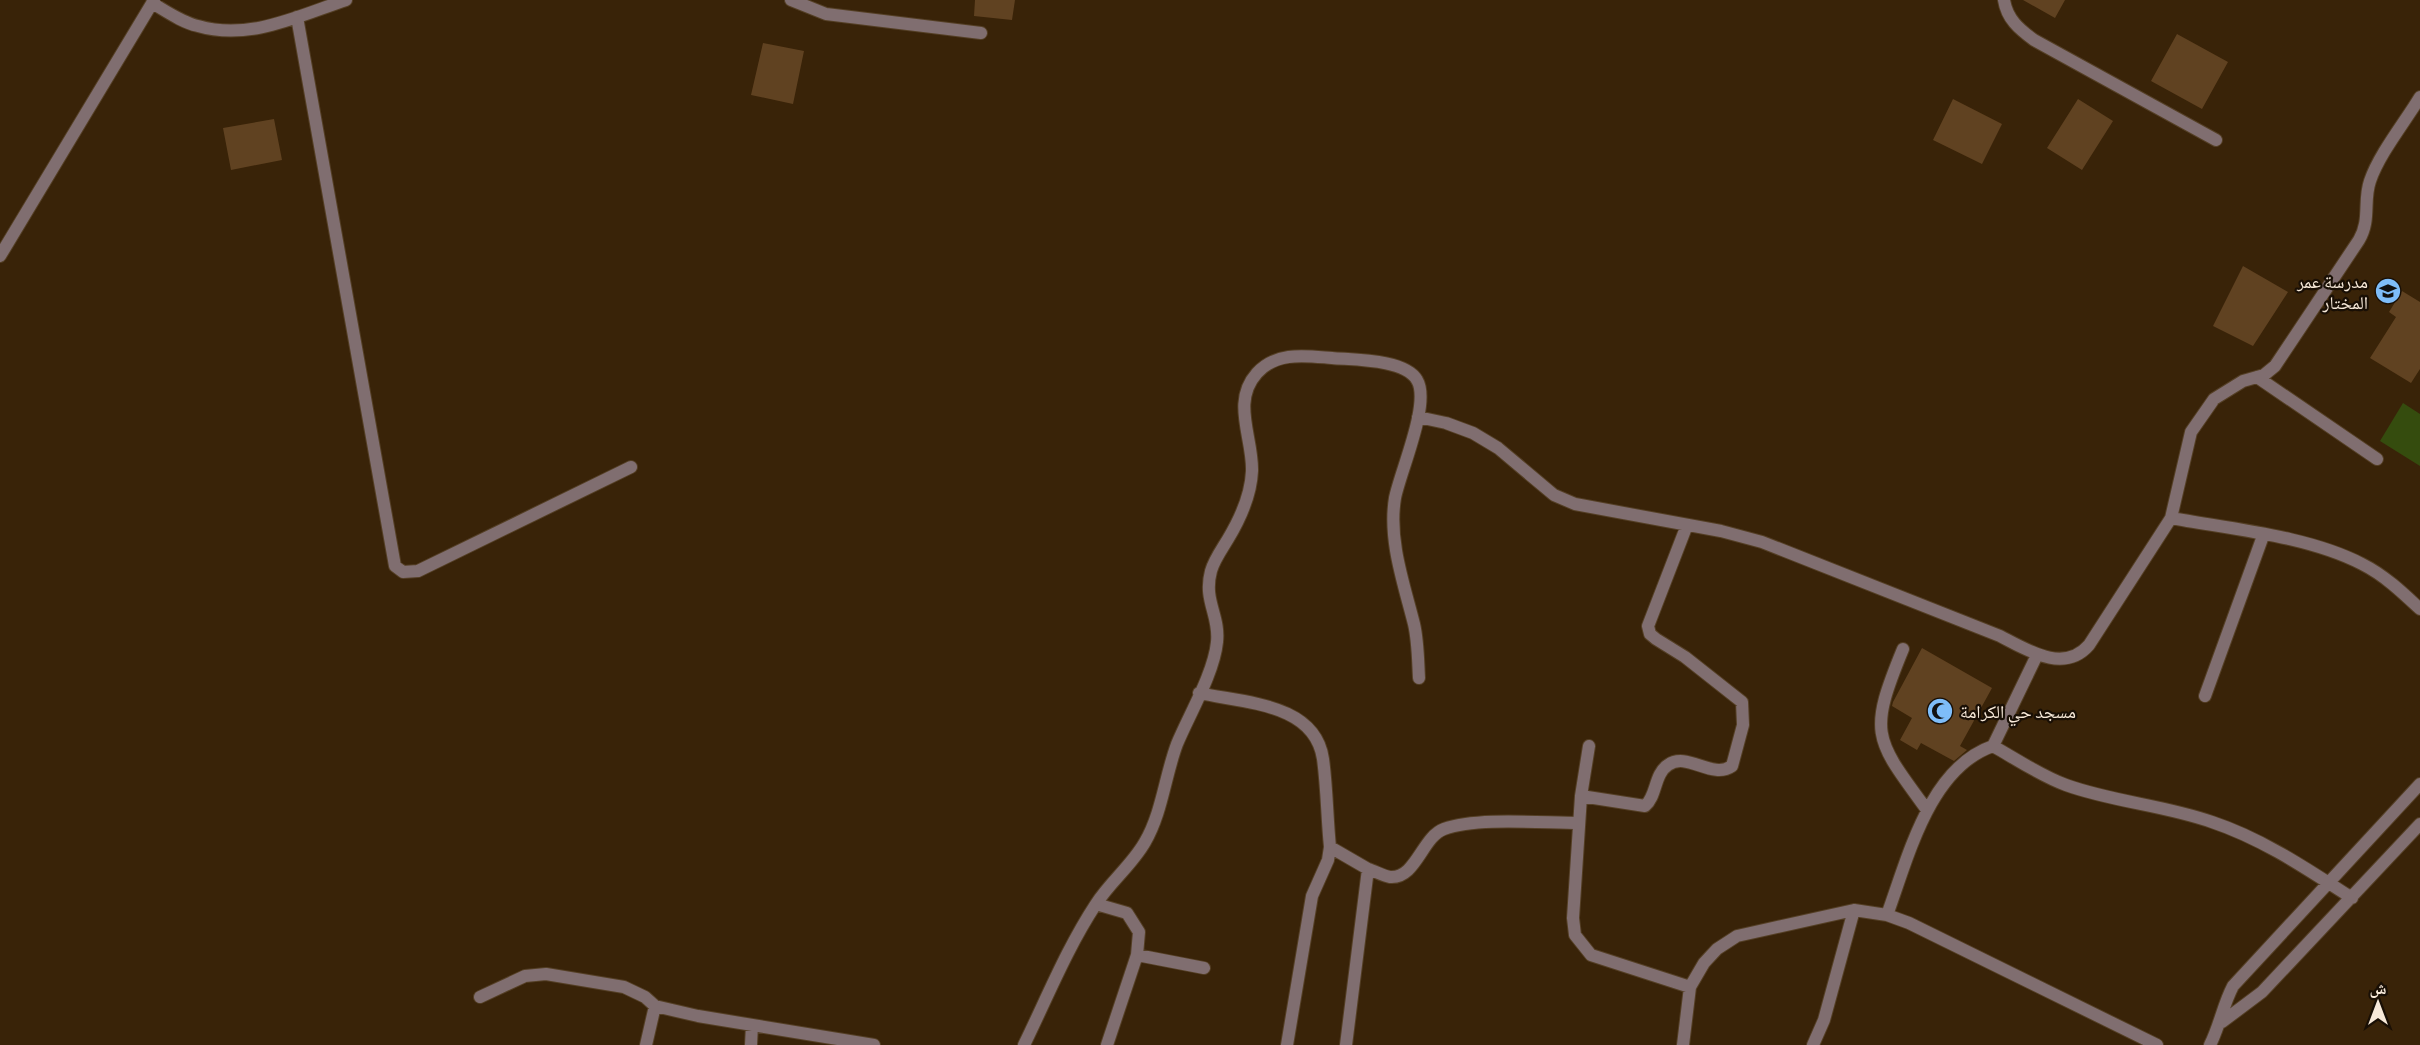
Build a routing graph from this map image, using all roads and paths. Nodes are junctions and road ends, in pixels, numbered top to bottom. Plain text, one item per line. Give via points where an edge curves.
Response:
1 (346, 0) edge
2 (791, 0) edge
3 (2004, 0) edge
4 (153, 2) edge
5 (297, 17) junction
6 (981, 33) dead end
7 (2420, 97) edge
8 (2216, 140) dead end
9 (0, 256) edge
10 (2257, 377) junction
11 (1418, 417) junction
12 (2377, 459) dead end
13 (631, 467) dead end
14 (2171, 518) junction
15 (1687, 525) junction
16 (2263, 536) junction
17 (2420, 609) edge
18 (1903, 649) dead end
19 (2037, 655) junction
20 (1419, 678) dead end
21 (1199, 693) junction
22 (2205, 696) dead end
23 (1589, 746) dead end
24 (1993, 746) junction
25 (2420, 784) edge
26 (1581, 796) junction
27 (1927, 810) junction
28 (1579, 823) junction
29 (2420, 824) edge
30 (1330, 847) junction
31 (1368, 869) junction
32 (2328, 883) junction
33 (2352, 898) junction
34 (1096, 904) junction
35 (1854, 910) junction
36 (1887, 915) junction
37 (1137, 956) junction
38 (1204, 968) dead end
39 (1690, 987) junction
40 (480, 997) dead end
41 (655, 1006) junction
42 (2222, 1022) junction
43 (752, 1025) junction
44 (646, 1045) edge
45 (751, 1045) edge
46 (874, 1045) edge
47 (1024, 1045) edge
48 (1107, 1045) edge
49 (1287, 1045) edge
50 (1346, 1045) edge
51 (1683, 1045) edge
52 (1813, 1045) edge
53 (2157, 1045) edge
54 (2210, 1045) edge

1 - 5 street
2 - 6 street via 826,14
3 - 8 street via 2015,25 2034,40
4 - 5 street via 196,26 236,32
4 - 9 street
5 - 13 street via 395,566 409,572 427,567
7 - 10 street via 2372,176 2364,232 2275,366
10 - 12 street
10 - 14 street via 2214,399 2191,432
11 - 15 street via 1473,433 1498,448 1554,495 1575,504
11 - 20 street via 1395,500 1395,526 1400,570 1414,627
11 - 21 street via 1417,378 1386,363 1298,355 1272,361 1257,373 1245,393 1244,406 1252,457 1250,491 1212,566 1208,601 1217,626 1217,645
14 - 16 street
14 - 19 street via 2084,651 2078,656 2058,659
15 - 19 street via 1762,542 2000,636
15 - 26 street via 1648,626 1656,639 1742,702 1743,725 1732,766 1720,772 1678,760 1661,775 1645,806
16 - 17 street via 2329,550 2363,564
16 - 22 street
18 - 27 street via 1887,688 1880,728 1891,762
19 - 24 street
21 - 30 street via 1285,712 1302,720 1314,732 1323,759
21 - 34 street via 1177,744 1145,843
23 - 26 street
24 - 27 street via 1958,770
24 - 32 street via 2063,784 2184,813 2241,833 2268,845
25 - 32 street
26 - 28 street
27 - 36 street
28 - 31 street via 1488,824 1444,829 1435,834 1404,873 1389,877
28 - 39 street via 1573,918 1575,935 1582,946 1591,956
29 - 33 street
30 - 31 street
30 - 49 street via 1312,896
31 - 50 street
32 - 33 street
32 - 42 street via 2233,986
33 - 42 street via 2262,992
34 - 37 street via 1127,913 1134,921 1139,932
34 - 47 street
35 - 36 street
35 - 39 street via 1737,936 1704,963
35 - 52 street via 1824,1020
36 - 53 street via 1934,934
37 - 38 street
37 - 48 street
39 - 51 street
40 - 41 street via 525,976 546,974 624,987
41 - 43 street
41 - 44 street
42 - 54 street
43 - 45 street
43 - 46 street

